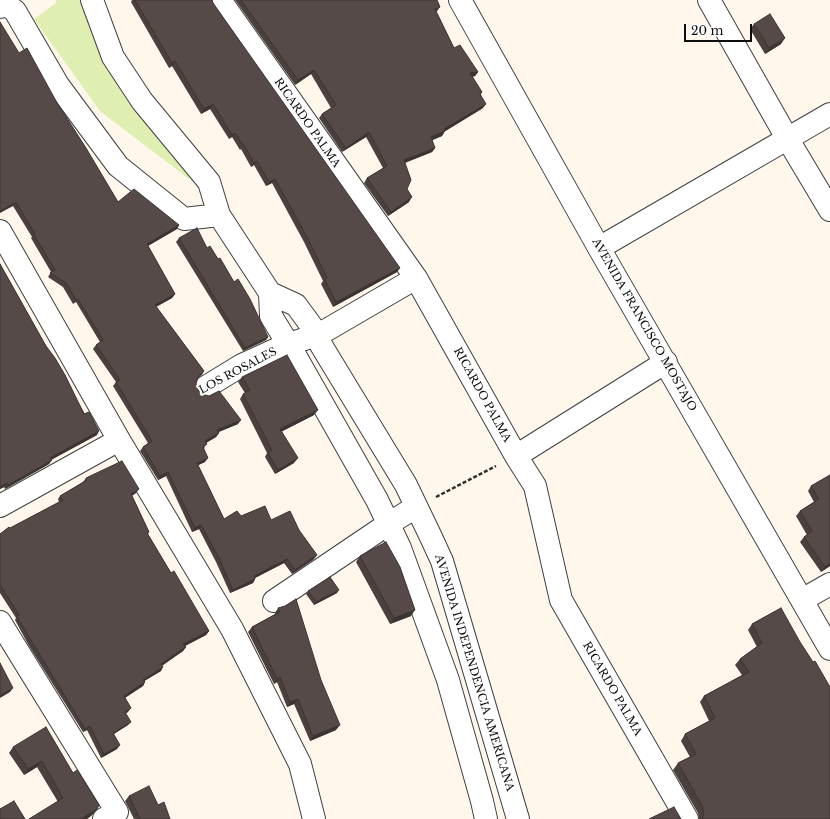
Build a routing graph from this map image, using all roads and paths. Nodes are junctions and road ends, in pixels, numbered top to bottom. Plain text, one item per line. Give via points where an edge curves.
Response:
1 (92, 0) edge
2 (220, 0) edge
3 (460, 0) edge
4 (709, 0) edge
5 (0, 7) edge
6 (830, 114) edge
7 (787, 138) junction
8 (830, 210) edge
9 (219, 214) junction
10 (0, 231) edge
11 (599, 248) junction
12 (416, 278) junction
13 (270, 293) junction
14 (318, 335) junction
15 (288, 344) junction
16 (666, 362) junction
17 (206, 387) dead end
18 (118, 440) junction
19 (516, 456) junction
20 (0, 506) edge
21 (416, 507) junction
22 (388, 524) junction
23 (830, 584) edge
24 (802, 600) junction
25 (274, 601) dead end
26 (0, 622) edge
27 (830, 649) edge
28 (104, 819) edge
29 (314, 819) edge
30 (486, 819) edge
31 (518, 819) edge
32 (687, 819) edge

1 - 9 street via 113,57 142,101 209,182
2 - 12 street, RICARDO PALMA
3 - 11 street, AVENIDA FRANCISCO MOSTAJO
4 - 7 street
5 - 9 street via 7,5 15,11 58,85 118,166 184,219
6 - 7 street
7 - 8 street
7 - 11 street
9 - 13 street
10 - 18 street
11 - 16 street, AVENIDA FRANCISCO MOSTAJO
12 - 14 street, LOS ROSALES
12 - 19 street, RICARDO PALMA
13 - 14 street, AVENIDA INDEPENDENCIA AMERICANA via 296,305
13 - 15 street via 271,316
14 - 15 street, LOS ROSALES
14 - 21 street, AVENIDA INDEPENDENCIA AMERICANA via 321,345
15 - 17 street, LOS ROSALES via 242,365
15 - 22 street via 377,500
16 - 19 street
16 - 24 street, AVENIDA FRANCISCO MOSTAJO
18 - 20 street
18 - 29 street via 232,629 300,764
19 - 21 path
19 - 32 street, RICARDO PALMA via 534,486 561,600
21 - 22 street
21 - 31 street, AVENIDA INDEPENDENCIA AMERICANA via 442,561
22 - 25 street
22 - 30 street via 400,548 448,680
23 - 24 street
24 - 27 street, AVENIDA FRANCISCO MOSTAJO
26 - 28 street via 117,812

